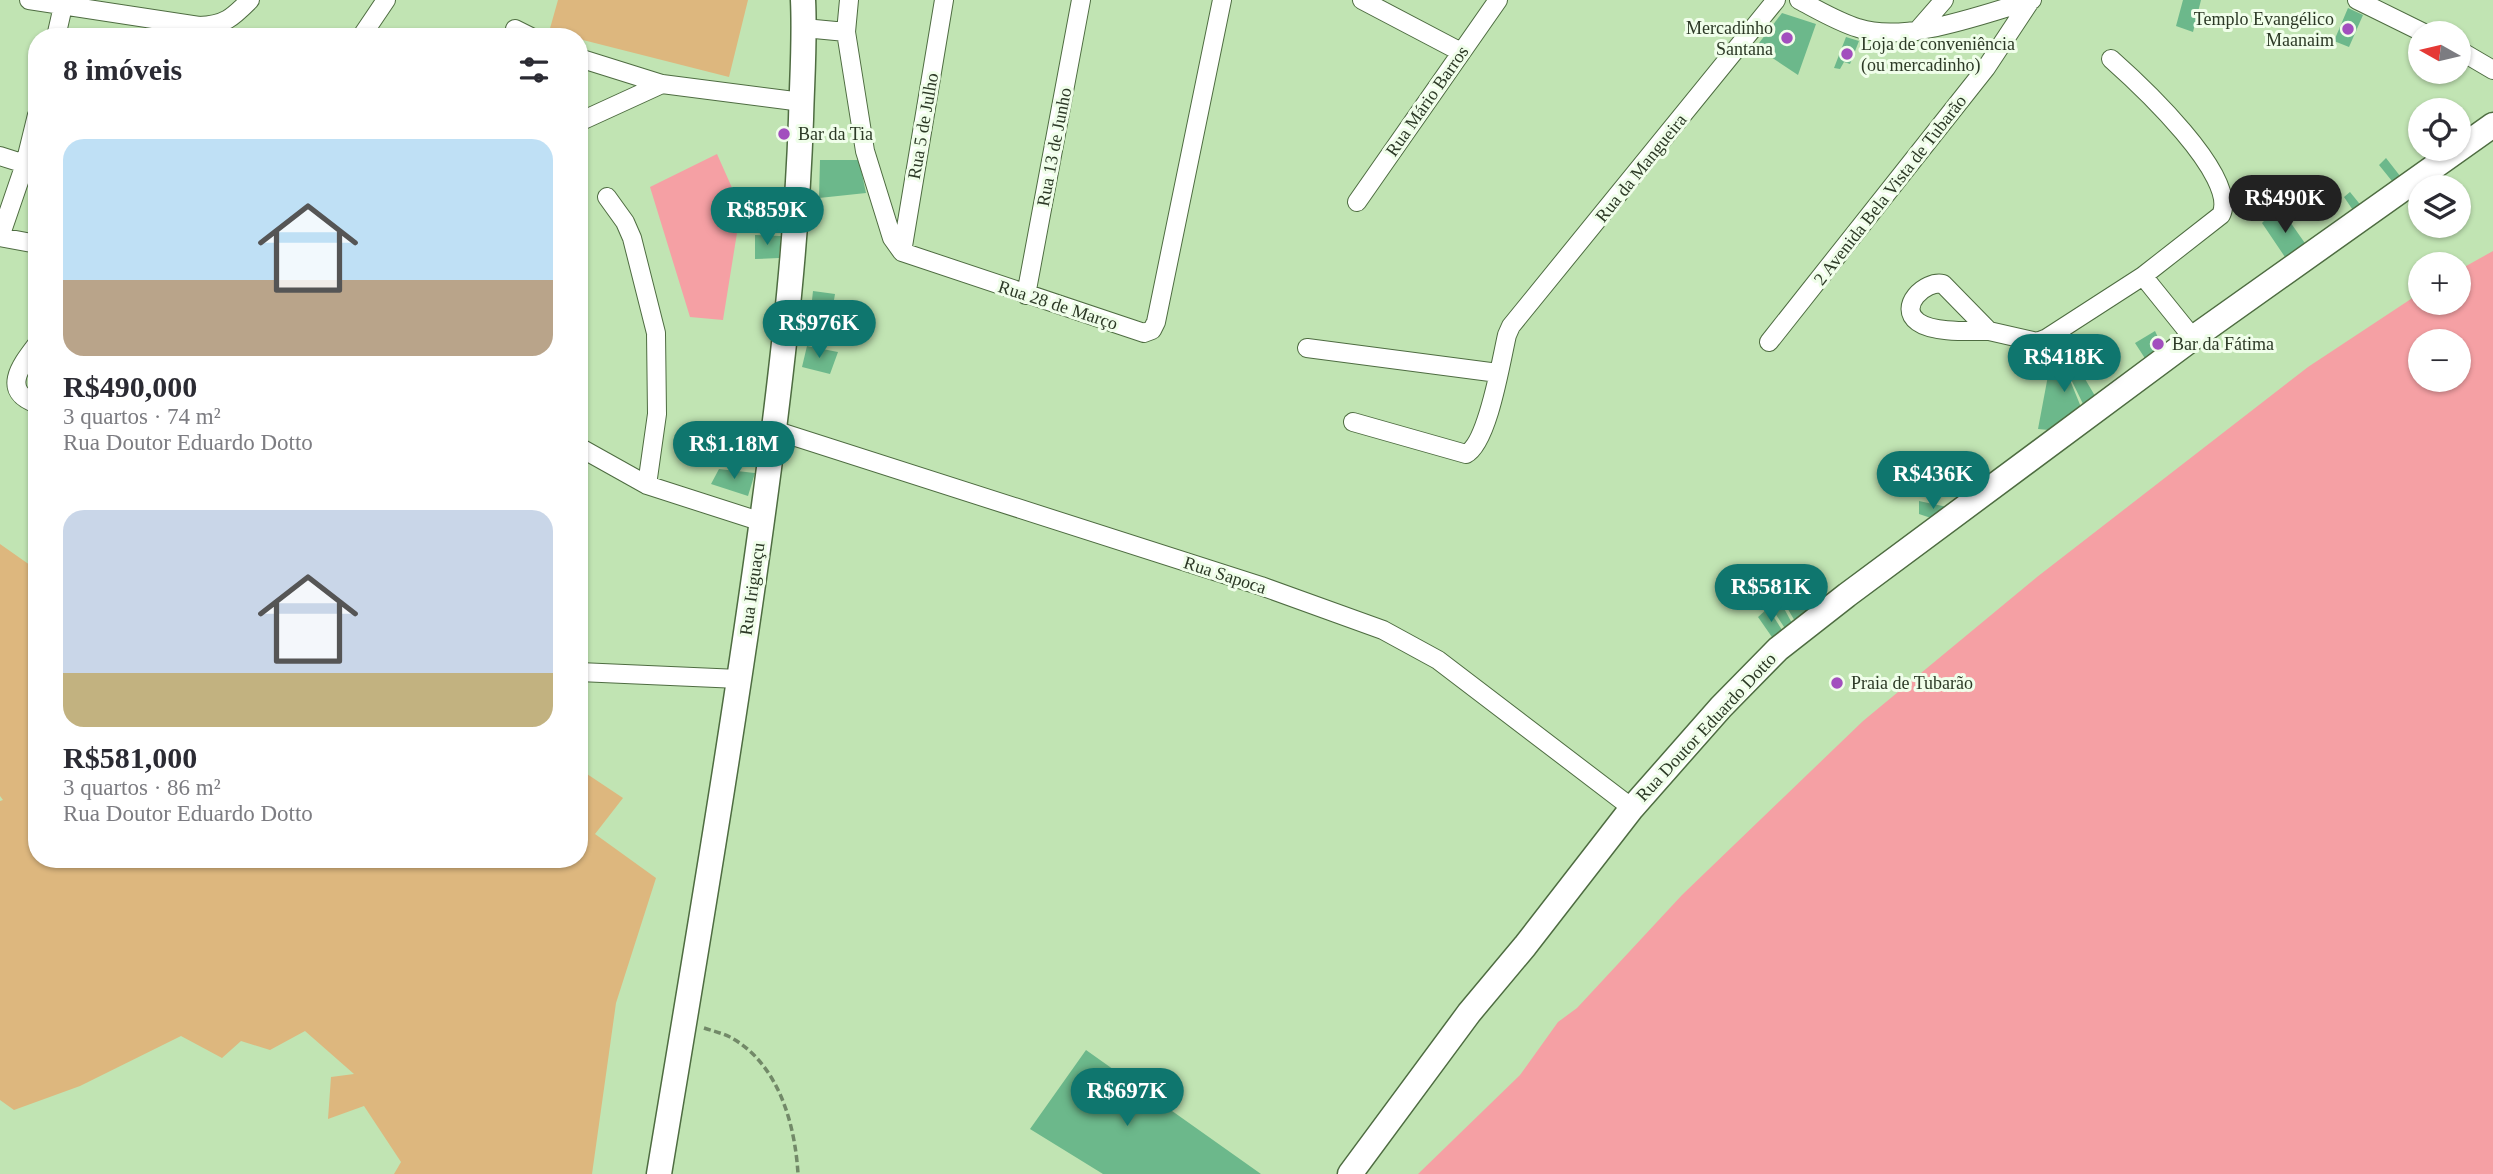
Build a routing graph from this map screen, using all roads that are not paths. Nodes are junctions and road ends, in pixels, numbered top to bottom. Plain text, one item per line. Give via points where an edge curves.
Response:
1 (29, 0) edge
2 (250, 0) edge
3 (386, 0) edge
4 (803, 0) edge
5 (849, 0) edge
6 (944, 0) edge
7 (1081, 0) edge
8 (1222, 0) edge
9 (1362, 0) edge
10 (1498, 0) edge
11 (1776, 0) edge
12 (1800, 0) edge
13 (1944, 0) edge
14 (2031, 0) edge
15 (2357, 0) edge
16 (63, 6) junction
17 (2408, 25) edge
18 (57, 28) edge
19 (367, 28) edge
20 (804, 28) junction
21 (1917, 31) junction
22 (846, 32) junction
23 (1461, 52) junction
24 (2471, 57) edge
25 (2110, 59) dead end
26 (588, 61) edge
27 (2493, 70) edge
28 (662, 84) junction
29 (802, 102) junction
30 (588, 118) edge
31 (2493, 125) edge
32 (28, 152) edge
33 (0, 156) edge
34 (25, 164) junction
35 (607, 197) dead end
36 (1357, 202) dead end
37 (0, 237) edge
38 (28, 242) edge
39 (902, 252) junction
40 (2143, 276) junction
41 (1026, 295) junction
42 (1989, 331) dead end
43 (2193, 338) junction
44 (1769, 342) dead end
45 (1307, 348) dead end
46 (28, 356) edge
47 (1498, 373) junction
48 (28, 400) edge
49 (1353, 422) dead end
50 (774, 430) junction
51 (588, 452) edge
52 (647, 485) junction
53 (762, 522) junction
54 (588, 671) edge
55 (739, 679) junction
56 (1632, 808) junction
57 (659, 1174) edge
58 (1350, 1174) edge

1 - 16 street
2 - 16 street via 220,25 199,26
3 - 19 street
4 - 20 main road, Rua Iriguaçu
5 - 22 street
6 - 39 street, Rua 5 de Julho
7 - 41 street, Rua 13 de Junho
8 - 41 street, Rua 28 de Março via 1152,330 1144,333
9 - 23 street
10 - 23 street, Rua Mário Barros
11 - 47 street, Rua da Mangueira via 1511,326
12 - 21 street via 1858,28 1887,33
13 - 21 street
14 - 21 street
14 - 44 street, 2 Avenida Bela Vista de Tubarão via 1986,68
15 - 17 street
16 - 18 street
20 - 22 street
20 - 29 main road, Rua Iriguaçu
22 - 39 street via 866,151 892,238
23 - 36 street, Rua Mário Barros
24 - 27 street
25 - 40 street via 2155,99 2200,152 2224,200 2221,215
26 - 28 street
28 - 29 street
28 - 30 street
29 - 50 main road, Rua Iriguaçu via 792,281
31 - 43 main road, Rua Doutor Eduardo Dotto
32 - 34 street
33 - 34 street
34 - 37 street
35 - 52 street via 632,238 656,333 657,414
37 - 38 street
39 - 41 street, Rua 28 de Março
40 - 42 street via 2036,342
40 - 43 street
43 - 56 main road, Rua Doutor Eduardo Dotto via 1778,649
45 - 47 street
46 - 48 street via 15,379 16,388
47 - 49 street via 1482,435 1466,454
50 - 53 main road, Rua Iriguaçu
50 - 56 street, Rua Sapoca via 1383,630 1437,660
51 - 52 street
52 - 53 street
53 - 55 main road, Rua Iriguaçu
54 - 55 street
55 - 57 main road, Rua Iriguaçu
56 - 58 main road, Rua Doutor Eduardo Dotto via 1469,1013

